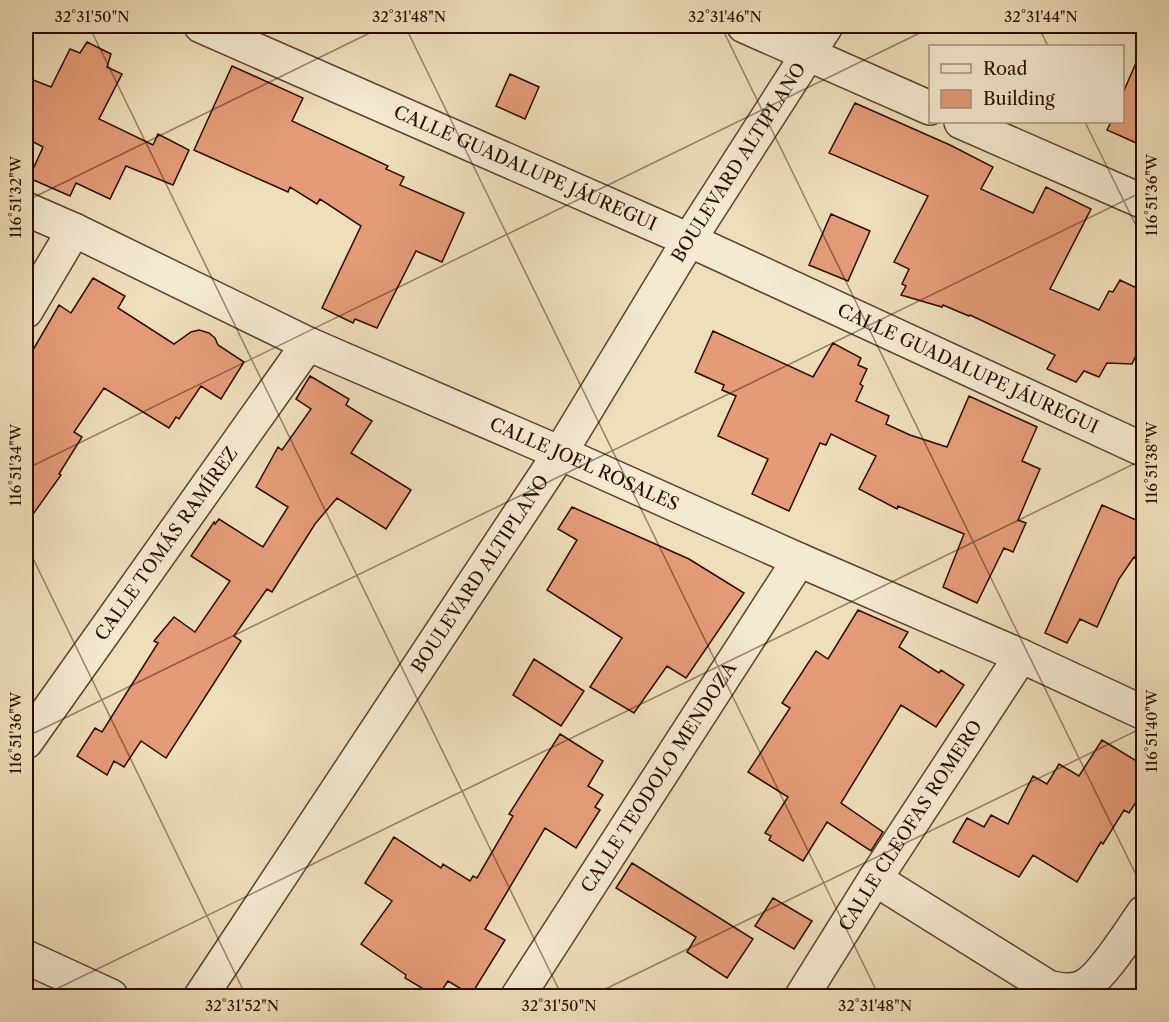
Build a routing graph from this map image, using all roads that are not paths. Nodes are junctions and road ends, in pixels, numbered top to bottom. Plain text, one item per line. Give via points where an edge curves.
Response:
1 (201, 26) edge
2 (744, 26) edge
3 (826, 26) edge
4 (807, 54) junction
5 (929, 108) edge
6 (963, 123) edge
7 (1143, 202) edge
8 (26, 209) edge
9 (74, 230) junction
10 (689, 240) junction
11 (26, 311) edge
12 (308, 344) junction
13 (1143, 450) edge
14 (560, 453) junction
15 (799, 560) junction
16 (1021, 656) junction
17 (1143, 713) edge
18 (26, 742) edge
19 (875, 879) junction
20 (1143, 912) edge
21 (26, 957) edge
22 (111, 996) edge
23 (201, 996) edge
24 (518, 996) edge
25 (802, 996) edge

1 - 10 street, CALLE GUADALUPE JÁUREGUI
2 - 4 street
3 - 4 street, BOULEVARD ALTIPLANO
4 - 5 street
4 - 10 street, BOULEVARD ALTIPLANO
6 - 7 street
8 - 9 street, CALLE JOEL ROSALES
9 - 11 street
9 - 12 street, CALLE JOEL ROSALES
10 - 13 street, CALLE GUADALUPE JÁUREGUI
10 - 14 street, BOULEVARD ALTIPLANO
12 - 14 street, CALLE JOEL ROSALES
12 - 18 street, CALLE TOMÁS RAMÍREZ
14 - 15 street, CALLE JOEL ROSALES
14 - 23 street, BOULEVARD ALTIPLANO
15 - 16 street, CALLE JOEL ROSALES
15 - 24 street, CALLE TEODOLO MENDOZA
16 - 17 street, CALLE JOEL ROSALES
16 - 19 street, CALLE CLEOFAS ROMERO
19 - 20 street via 1048,987 1065,991 1082,988 1098,976
19 - 25 street, CALLE CLEOFAS ROMERO
21 - 22 street

